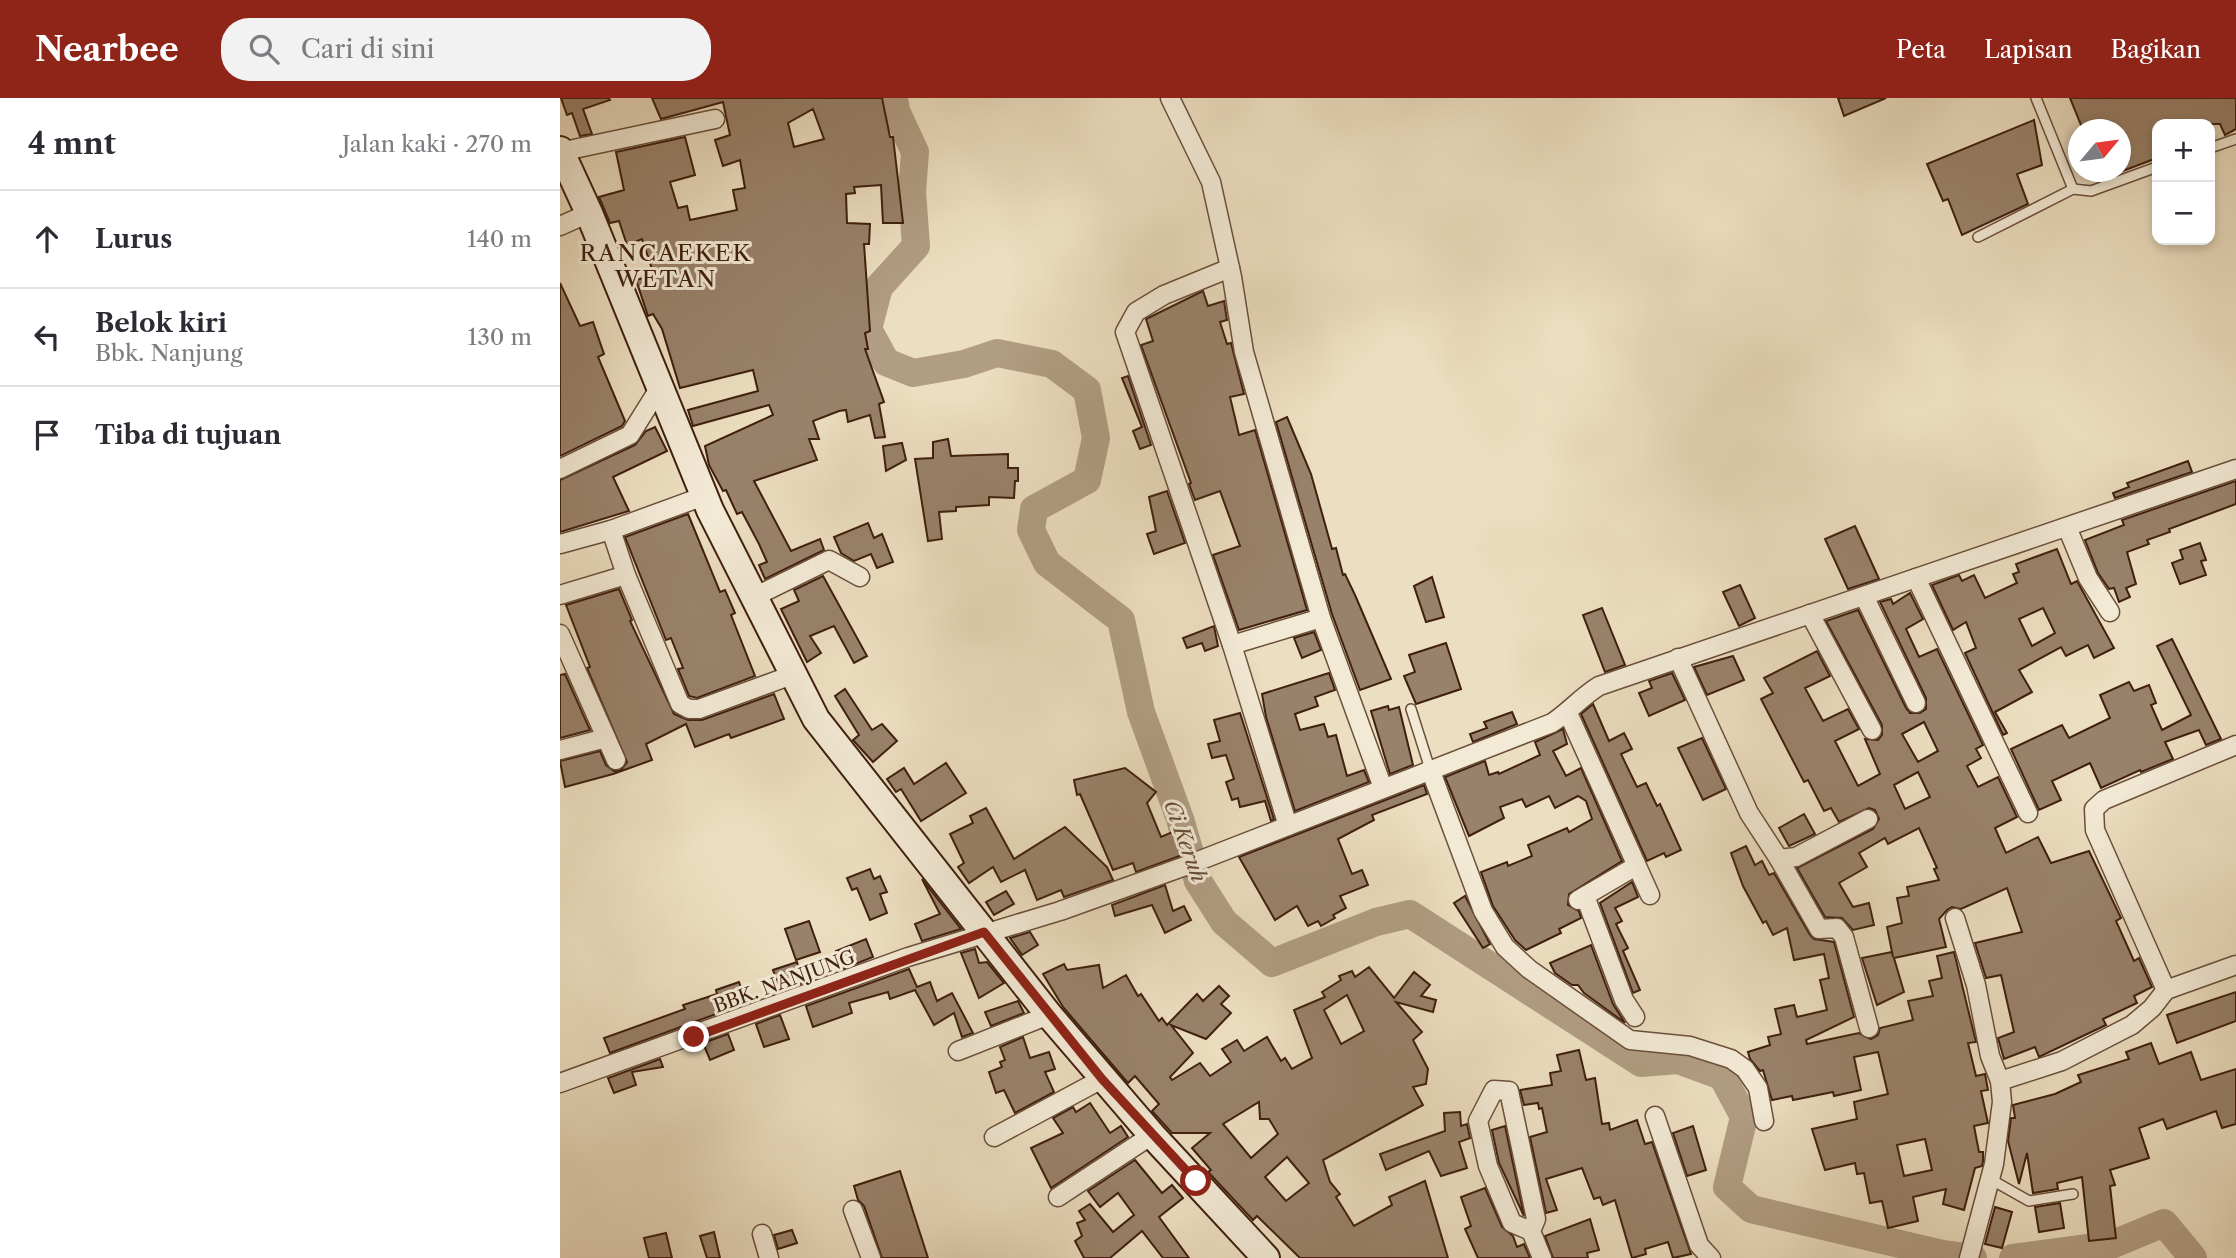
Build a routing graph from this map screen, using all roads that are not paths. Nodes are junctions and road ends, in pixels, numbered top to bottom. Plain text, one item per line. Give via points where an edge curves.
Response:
1 (1170, 98) edge
2 (2036, 98) edge
3 (715, 119) dead end
4 (2236, 139) edge
5 (2215, 146) edge
6 (560, 151) edge
7 (2152, 169) edge
8 (2073, 189) junction
9 (589, 213) junction
10 (560, 226) edge
11 (1978, 237) dead end
12 (1230, 268) junction
13 (660, 387) junction
14 (560, 469) edge
15 (2236, 469) edge
16 (704, 496) junction
17 (2067, 527) junction
18 (611, 530) junction
19 (560, 544) edge
20 (626, 575) junction
21 (860, 577) dead end
22 (1916, 578) junction
23 (560, 595) edge
24 (752, 598) junction
25 (1865, 598) junction
26 (2110, 612) dead end
27 (1810, 614) junction
28 (1321, 618) junction
29 (560, 634) edge
30 (1232, 645) junction
31 (1678, 658) junction
32 (568, 669) edge
33 (792, 675) junction
34 (1916, 703) dead end
35 (1411, 709) dead end
36 (1568, 713) junction
37 (1872, 730) dead end
38 (606, 738) junction
39 (2236, 745) edge
40 (560, 750) edge
41 (616, 760) dead end
42 (1430, 769) junction
43 (1383, 788) junction
44 (2028, 813) dead end
45 (1868, 819) dead end
46 (1288, 826) junction
47 (1779, 859) junction
48 (1636, 866) junction
49 (1650, 895) dead end
50 (1955, 918) dead end
51 (984, 932) junction
52 (2236, 965) edge
53 (2166, 990) junction
54 (1624, 1000) junction
55 (1049, 1015) junction
56 (1599, 1016) junction
57 (1634, 1017) dead end
58 (1869, 1028) dead end
59 (958, 1051) dead end
60 (1102, 1079) junction
61 (2000, 1081) junction
62 (560, 1083) edge
63 (1655, 1116) dead end
64 (1764, 1121) dead end
65 (1152, 1135) junction
66 (994, 1137) dead end
67 (1990, 1179) junction
68 (2073, 1194) dead end
69 (1058, 1196) dead end
70 (853, 1210) dead end
71 (1531, 1231) junction
72 (762, 1234) dead end
73 (1973, 1250) edge
74 (1702, 1256) edge
75 (769, 1258) edge
76 (871, 1258) edge
77 (1266, 1258) edge
78 (1542, 1258) edge

1 - 12 street via 1211,182
2 - 8 lane
3 - 6 street
4 - 5 lane
6 - 9 main road
7 - 8 lane via 2091,191
8 - 11 lane
9 - 10 street
9 - 13 main road
12 - 28 street via 1244,352
12 - 30 street via 1136,312 1125,332
13 - 14 street via 634,432
13 - 16 main road
15 - 17 street, BBK. NANJUNG
16 - 18 street
16 - 24 main road
17 - 22 street, BBK. NANJUNG
17 - 26 street via 2088,578
18 - 19 street
18 - 20 street
20 - 23 street
20 - 33 street via 680,704 699,709
21 - 24 street via 829,560
22 - 25 street, BBK. NANJUNG
22 - 44 street
24 - 33 main road
25 - 27 street, BBK. NANJUNG
25 - 34 street
27 - 31 street, BBK. NANJUNG
27 - 37 street
28 - 30 street
28 - 43 street
29 - 32 street
30 - 46 street
31 - 36 street, BBK. NANJUNG via 1599,686 1576,701
31 - 47 street via 1749,813
32 - 38 street
33 - 51 main road via 816,719
35 - 42 lane
36 - 42 street, BBK. NANJUNG
36 - 48 street
38 - 40 street
38 - 41 street
39 - 53 street via 2104,800 2094,809 2095,830
42 - 43 street, BBK. NANJUNG
42 - 56 street via 1478,900 1505,947 1529,969
43 - 46 street, BBK. NANJUNG
45 - 47 street via 1796,857
46 - 51 street, BBK. NANJUNG via 1060,912
47 - 58 street via 1819,929 1837,928 1843,937
48 - 49 street
48 - 54 street via 1582,898
50 - 61 street
51 - 55 main road
51 - 62 street, BBK. NANJUNG
52 - 53 street
53 - 61 street via 2132,1025 2062,1061
54 - 56 street
54 - 57 street
55 - 59 street
55 - 60 main road
56 - 64 street via 1630,1040 1690,1046 1731,1059 1758,1088
60 - 65 main road
60 - 66 street
61 - 67 street via 2002,1102
63 - 74 street
65 - 69 street
65 - 77 main road
67 - 68 lane via 2029,1200
67 - 73 street
70 - 76 street
71 - 71 street via 1536,1219 1508,1091 1494,1090 1477,1126 1512,1223
71 - 78 street
72 - 75 street

